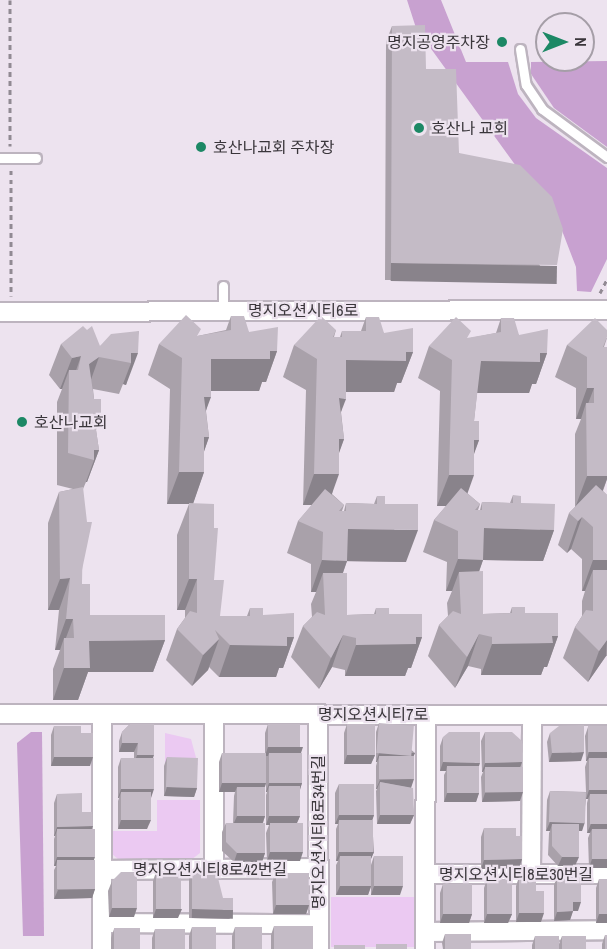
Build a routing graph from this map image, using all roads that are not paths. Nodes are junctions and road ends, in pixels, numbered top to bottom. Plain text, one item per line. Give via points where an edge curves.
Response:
1 (520, 49) dead end
2 (0, 158) edge
3 (36, 158) dead end
4 (607, 158) edge
5 (223, 286) dead end
6 (602, 304) edge
7 (223, 310) junction
8 (0, 312) edge
9 (0, 714) edge
10 (318, 714) junction
11 (102, 715) junction
12 (214, 715) junction
13 (426, 715) junction
14 (532, 715) junction
15 (607, 715) edge
16 (319, 868) junction
17 (214, 869) junction
18 (102, 870) junction
19 (425, 874) junction
20 (531, 874) junction
21 (607, 874) edge
22 (102, 923) junction
23 (319, 924) junction
24 (607, 930) edge
25 (425, 940) edge
26 (102, 949) edge
27 (319, 949) edge

1 - 4 lane via 521,72 537,104 566,132
2 - 3 lane
5 - 7 lane
6 - 7 street, 명지오션시티6로
7 - 8 street, 명지오션시티6로
9 - 11 street, 명지오션시티7로
10 - 12 street, 명지오션시티7로
10 - 13 street, 명지오션시티7로
10 - 16 street, 명지오션시티8로34번길
11 - 12 street, 명지오션시티7로
11 - 18 street
12 - 17 street
13 - 14 street, 명지오션시티7로
13 - 19 street, 명지오션시티8로30번길
14 - 15 street, 명지오션시티7로
14 - 20 street
16 - 17 street, 명지오션시티8로42번길
16 - 23 street, 명지오션시티8로34번길
17 - 18 street, 명지오션시티8로42번길
18 - 22 street
19 - 20 street, 명지오션시티8로30번길
19 - 25 street, 명지오션시티8로30번길
20 - 21 street, 명지오션시티8로30번길
22 - 23 street
22 - 26 street
23 - 27 street, 명지오션시티8로34번길
24 - 25 street, 명지오션시티8로30번길

